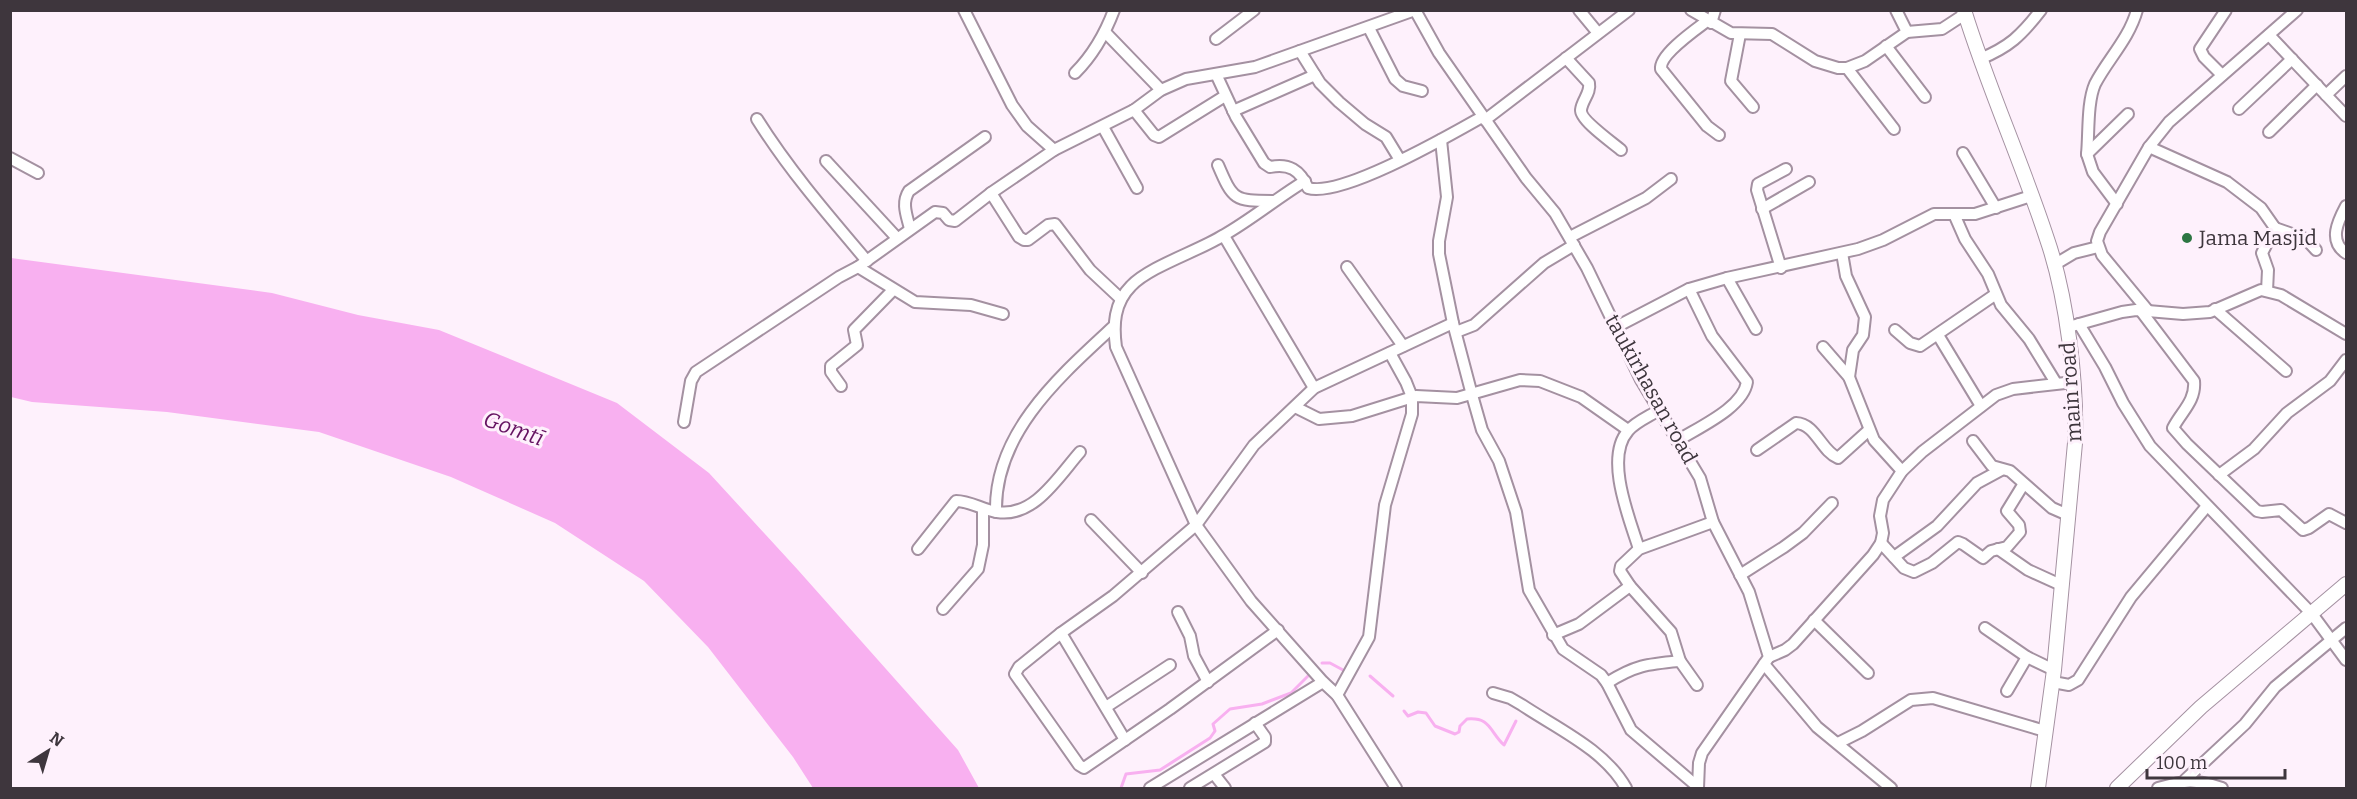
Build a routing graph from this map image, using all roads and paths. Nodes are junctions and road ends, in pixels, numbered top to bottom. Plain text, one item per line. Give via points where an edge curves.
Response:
1 (964, 10) edge
2 (1254, 10) edge
3 (1415, 10) edge
4 (1579, 10) edge
5 (1629, 10) edge
6 (1691, 10) edge
7 (1715, 10) edge
8 (1896, 10) edge
9 (2041, 10) edge
10 (2137, 10) edge
11 (2226, 10) edge
12 (2298, 10) edge
13 (1964, 12) edge
14 (1115, 13) edge
15 (1709, 22) junction
16 (1369, 28) junction
17 (1105, 32) junction
18 (1906, 32) junction
19 (1599, 33) junction
20 (1740, 34) junction
21 (2269, 35) junction
22 (1216, 39) dead end
23 (1886, 46) junction
24 (1300, 51) junction
25 (1566, 58) junction
26 (1980, 59) junction
27 (2292, 59) junction
28 (1847, 68) junction
29 (1075, 73) dead end
30 (1216, 74) junction
31 (1315, 75) junction
32 (2222, 75) junction
33 (2346, 76) edge
34 (2317, 85) junction
35 (1161, 90) junction
36 (1422, 91) dead end
37 (2326, 95) junction
38 (1225, 96) junction
39 (1925, 97) dead end
40 (1753, 107) dead end
41 (1134, 110) junction
42 (2239, 110) dead end
43 (1233, 111) junction
44 (2128, 114) dead end
45 (2346, 116) edge
46 (757, 119) dead end
47 (1484, 119) junction
48 (1103, 127) junction
49 (1894, 129) dead end
50 (2269, 132) dead end
51 (1719, 135) dead end
52 (985, 137) dead end
53 (1441, 140) junction
54 (2149, 147) junction
55 (1054, 150) junction
56 (1621, 150) dead end
57 (1963, 153) dead end
58 (2087, 154) junction
59 (10, 158) edge
60 (1400, 160) junction
61 (826, 162) dead end
62 (1218, 165) dead end
63 (1786, 170) dead end
64 (39, 173) dead end
65 (1671, 179) dead end
66 (1305, 180) junction
67 (1809, 182) dead end
68 (1137, 188) dead end
69 (992, 193) junction
70 (2031, 196) junction
71 (1273, 201) junction
72 (2116, 204) junction
73 (2346, 206) edge
74 (1996, 208) junction
75 (1762, 209) junction
76 (1954, 214) junction
77 (2275, 228) junction
78 (910, 229) junction
79 (1224, 236) junction
80 (897, 238) junction
81 (1572, 241) junction
82 (2098, 247) junction
83 (2316, 250) dead end
84 (1842, 253) junction
85 (2346, 254) edge
86 (863, 264) junction
87 (2054, 265) junction
88 (1347, 267) dead end
89 (1781, 268) junction
90 (1727, 278) junction
91 (1689, 289) junction
92 (893, 290) junction
93 (2267, 291) junction
94 (1996, 294) junction
95 (1121, 299) junction
96 (2215, 309) junction
97 (2145, 312) junction
98 (1004, 314) dead end
99 (2073, 326) junction
100 (1113, 327) junction
101 (1454, 327) junction
102 (1616, 327) junction
103 (1756, 329) dead end
104 (1896, 330) dead end
105 (2346, 334) edge
106 (1938, 335) junction
107 (1403, 346) junction
108 (1823, 347) dead end
109 (1390, 353) junction
110 (2346, 360) edge
111 (2286, 371) dead end
112 (1850, 377) junction
113 (2074, 382) junction
114 (2056, 383) junction
115 (841, 386) dead end
116 (1314, 388) junction
117 (1472, 395) junction
118 (1417, 397) junction
119 (1295, 406) junction
120 (1981, 406) junction
121 (1659, 410) junction
122 (684, 422) dead end
123 (1628, 430) junction
124 (1869, 430) junction
125 (1677, 441) junction
126 (1973, 441) dead end
127 (1756, 450) dead end
128 (1080, 452) dead end
129 (2001, 470) junction
130 (1902, 471) junction
131 (2220, 475) junction
132 (2023, 485) junction
133 (1832, 503) dead end
134 (2207, 506) junction
135 (983, 508) junction
136 (996, 512) junction
137 (2068, 515) junction
138 (1091, 520) dead end
139 (1713, 522) junction
140 (2346, 523) edge
141 (1196, 525) junction
142 (1881, 543) junction
143 (918, 549) dead end
144 (1639, 549) junction
145 (1998, 549) junction
146 (1894, 557) junction
147 (1142, 573) junction
148 (1740, 575) junction
149 (2346, 584) edge
150 (2061, 585) junction
151 (1630, 586) junction
152 (943, 609) dead end
153 (1178, 612) dead end
154 (2312, 614) junction
155 (1814, 620) junction
156 (1984, 628) dead end
157 (2346, 628) edge
158 (1278, 630) junction
159 (1061, 633) junction
160 (1553, 635) junction
161 (2332, 641) junction
162 (2027, 657) junction
163 (2346, 660) edge
164 (1680, 661) junction
165 (1766, 661) junction
166 (1170, 665) dead end
167 (1868, 673) dead end
168 (2053, 676) junction
169 (1208, 682) junction
170 (1323, 682) junction
171 (1607, 683) junction
172 (1696, 685) dead end
173 (2007, 691) dead end
174 (1492, 693) dead end
175 (1337, 695) junction
176 (1106, 707) junction
177 (1255, 723) junction
178 (2045, 731) junction
179 (1125, 740) junction
180 (1838, 743) junction
181 (1214, 774) junction
182 (2185, 780) junction
183 (2207, 786) edge
184 (1150, 788) edge
185 (1698, 788) edge
186 (1190, 789) edge
187 (1225, 789) edge
188 (1396, 789) edge
189 (1626, 789) edge
190 (1891, 789) edge
191 (2038, 789) edge
192 (2117, 789) edge
193 (2158, 789) edge
194 (2222, 789) edge

1 - 55 street via 1012,105 1027,126
2 - 22 street
3 - 16 street
3 - 47 street, taukirhasan road
4 - 19 street
5 - 19 street
6 - 15 street
7 - 15 street
8 - 18 street
9 - 26 street via 2016,40
10 - 58 street via 2118,52 2092,94
11 - 32 street via 2200,49
12 - 21 street
13 - 18 street via 1942,29
13 - 26 main road, main road
14 - 17 street
15 - 20 street
15 - 51 street via 1665,56 1660,65 1707,126
16 - 24 street
16 - 36 street via 1395,79 1403,86
17 - 29 street
17 - 35 street
18 - 23 street
19 - 25 street
20 - 28 street via 1772,34 1815,61
20 - 40 street via 1731,81
21 - 27 street
21 - 32 street
23 - 28 street
23 - 39 street
24 - 30 street via 1255,67
24 - 31 street
25 - 47 street
25 - 56 street via 1589,83 1581,108 1583,117
26 - 70 main road, main road
27 - 34 street
27 - 42 street
28 - 49 street
30 - 35 street via 1186,79
30 - 38 street
31 - 43 street
31 - 60 street via 1339,102 1386,137
32 - 54 street via 2169,122
33 - 37 street
34 - 37 street
34 - 50 street
35 - 41 street
37 - 45 street
38 - 41 street via 1158,137
38 - 43 street
41 - 48 street
43 - 66 street via 1264,163 1270,167 1289,166
44 - 58 street
46 - 86 street
47 - 53 street
47 - 81 street, taukirhasan road
48 - 55 street
48 - 68 street
52 - 78 street via 909,191 904,206
53 - 60 street
53 - 101 street via 1447,196 1439,254
54 - 72 street
54 - 77 street via 2227,183 2261,208
55 - 69 street
57 - 74 street
58 - 72 street via 2093,172
59 - 64 street
60 - 66 street via 1332,187 1311,189
61 - 80 street
62 - 71 street via 1234,195 1248,201
63 - 75 street via 1758,184
65 - 81 street
66 - 71 street
67 - 75 street
69 - 78 street via 955,221 938,211
69 - 95 street via 1019,237 1028,240 1054,224 1090,270
70 - 74 street
70 - 87 main road, main road
71 - 79 street
72 - 82 street via 2100,232
73 - 85 street via 2335,230
74 - 76 street
75 - 89 street
76 - 84 street via 1934,214 1883,240
76 - 94 street
77 - 83 street via 2306,239
77 - 93 street via 2262,252 2268,270
78 - 80 street
79 - 95 street via 1145,276
79 - 116 street
80 - 86 street
81 - 101 street via 1474,325
81 - 102 street, taukirhasan road
82 - 87 street via 2073,253
82 - 97 street
84 - 89 street
84 - 112 street via 1846,276 1865,317 1863,335 1853,350
86 - 92 street
86 - 122 street via 696,372
87 - 99 main road, main road
88 - 107 street
89 - 90 street
90 - 91 street
90 - 103 street
91 - 102 street
91 - 125 street via 1712,336 1747,382 1746,390 1726,411
92 - 98 street via 915,302 971,305
92 - 115 street via 854,330 857,345 831,366
93 - 96 street via 2251,293
93 - 105 street
94 - 106 street
94 - 114 street
95 - 100 street
96 - 97 street via 2183,315
96 - 111 street
97 - 99 street via 2122,312
97 - 131 street via 2193,381 2190,403 2174,431
99 - 113 main road, main road
99 - 134 street via 2105,367 2150,446
100 - 136 street via 1070,367 1014,437 996,483
100 - 141 street via 1116,347
101 - 107 street
101 - 117 street
102 - 121 street, taukirhasan road
104 - 106 street via 1916,346
106 - 120 street
107 - 109 street
108 - 112 street
109 - 116 street
109 - 118 street
110 - 131 street via 2330,381 2287,413 2254,449
112 - 124 street
113 - 114 street
113 - 137 main road, main road via 2075,443
114 - 120 street via 2013,389
116 - 119 street
117 - 118 street
117 - 123 street via 1520,380 1540,381 1591,402
117 - 160 street via 1516,512 1529,590
118 - 119 street via 1352,416 1330,418 1319,418
118 - 175 street via 1382,521 1369,637
119 - 141 street via 1254,445
120 - 130 street
121 - 123 street
121 - 125 street, taukirhasan road
123 - 144 street via 1620,447 1618,469
124 - 127 street via 1838,458 1800,423
124 - 130 street via 1881,450
125 - 139 street, taukirhasan road via 1700,478
126 - 129 street via 1992,466
128 - 136 street via 1039,499 1014,513
129 - 132 street via 2010,471
129 - 146 street via 1977,483 1937,526
130 - 142 street via 1881,507
131 - 140 street via 2257,511 2281,510 2303,530 2329,514
132 - 137 street via 2052,508
132 - 145 street via 2007,511 2021,530 2007,547
133 - 148 street via 1790,543
134 - 154 street
134 - 168 street via 2132,597 2078,680 2069,685
135 - 136 street
135 - 143 street via 956,501
135 - 152 street via 983,545 978,569
137 - 150 main road, main road
138 - 147 street
139 - 144 street
139 - 148 street, taukirhasan road
141 - 147 street
141 - 158 street via 1232,577
142 - 146 street
142 - 155 street
144 - 151 street via 1621,566
145 - 146 street via 1981,559 1958,542 1914,572
145 - 150 street via 2028,570
147 - 159 street
148 - 165 street, taukirhasan road via 1749,592
149 - 154 main road
150 - 168 main road, main road
151 - 160 street via 1579,624
151 - 164 street via 1671,632
153 - 169 street
154 - 161 street
154 - 192 main road via 2201,707
155 - 165 street via 1793,644
155 - 167 street
156 - 162 street
157 - 161 street
158 - 169 street
158 - 170 street
159 - 176 street
159 - 179 street via 1018,667 1018,680 1082,768
160 - 171 street via 1563,649
161 - 163 street
161 - 182 street via 2275,687 2245,724
162 - 168 street
162 - 173 street
164 - 171 street via 1628,669
164 - 172 street
165 - 180 street via 1817,727
165 - 185 street via 1702,753
166 - 176 street
168 - 178 main road, main road
169 - 179 street
170 - 175 street
170 - 177 street
171 - 185 street via 1631,729
174 - 189 street via 1522,705 1596,754 1617,773
175 - 188 street
176 - 179 street
177 - 181 street via 1265,742
177 - 184 street
178 - 180 street via 1933,698 1920,698
178 - 191 main road, main road
180 - 190 street
181 - 186 street
181 - 187 street
182 - 183 street
182 - 193 street
183 - 194 street

